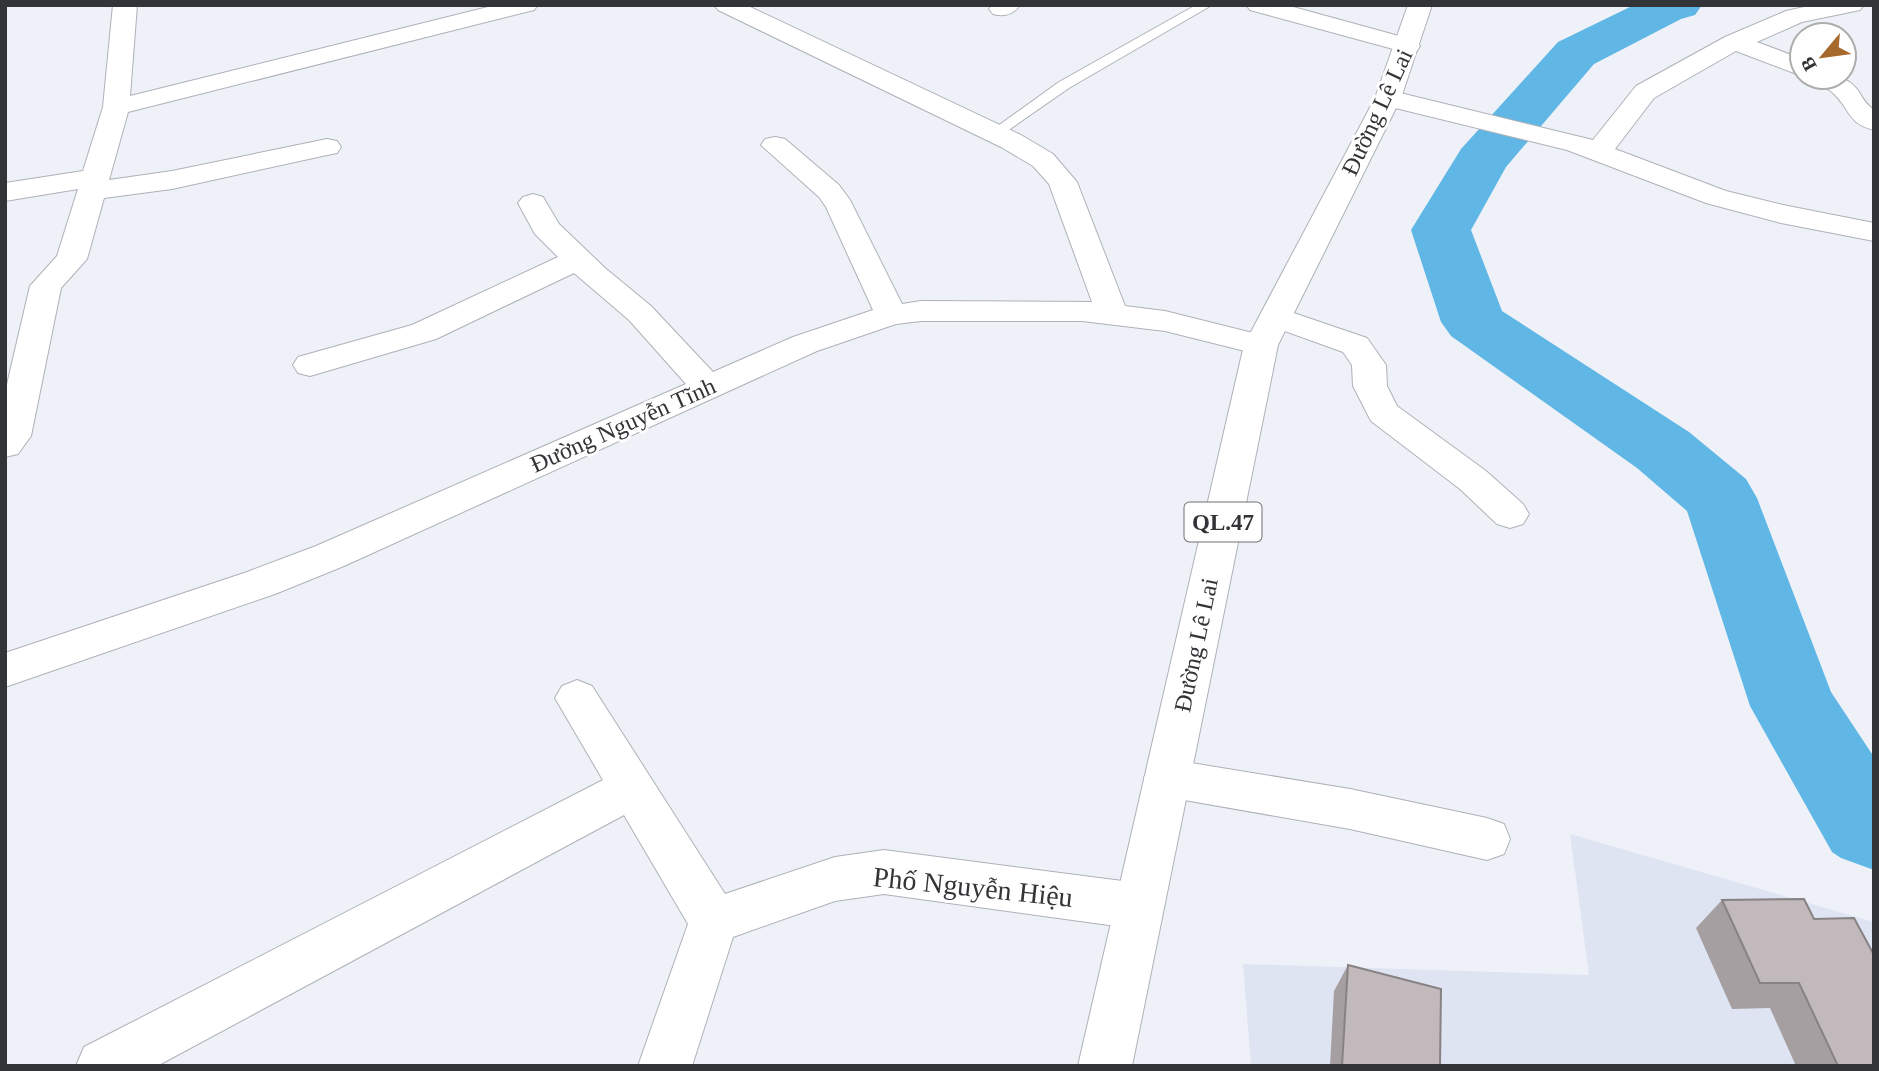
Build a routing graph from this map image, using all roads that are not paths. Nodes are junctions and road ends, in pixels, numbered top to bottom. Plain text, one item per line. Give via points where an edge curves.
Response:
1 (125, 5) edge
2 (526, 5) edge
3 (726, 5) edge
4 (1206, 5) edge
5 (1258, 5) edge
6 (1420, 5) edge
7 (1852, 5) edge
8 (1734, 42) junction
9 (1408, 46) junction
10 (1788, 63) edge
11 (1845, 91) edge
12 (1388, 98) junction
13 (116, 107) junction
14 (1874, 122) edge
15 (995, 133) junction
16 (775, 145) dead end
17 (327, 148) dead end
18 (1588, 148) junction
19 (94, 185) junction
20 (5, 192) edge
21 (533, 203) dead end
22 (1874, 232) edge
23 (578, 259) junction
24 (891, 314) junction
25 (1112, 314) junction
26 (1269, 331) junction
27 (310, 365) dead end
28 (708, 387) junction
29 (5, 445) edge
30 (1510, 514) dead end
31 (5, 670) edge
32 (577, 698) dead end
33 (1167, 778) junction
34 (631, 788) junction
35 (1488, 839) dead end
36 (1138, 906) junction
37 (714, 921) junction
38 (103, 1066) edge
39 (665, 1066) edge
40 (1105, 1066) edge

1 - 13 main road
2 - 13 main road
3 - 15 main road
4 - 15 lane via 1063,85
5 - 9 main road
6 - 9 main road, Đường Lê Lai / QL.47
7 - 8 main road via 1795,16
8 - 10 main road
8 - 18 main road via 1646,92
9 - 12 main road, Đường Lê Lai / QL.47
11 - 14 main road via 1858,111
12 - 18 main road
12 - 26 main road, Đường Lê Lai / QL.47
13 - 19 main road
15 - 25 main road via 1044,160 1063,182
16 - 24 main road via 840,206
17 - 19 main road via 172,180
18 - 22 main road via 1716,197
19 - 20 main road
19 - 29 main road via 72,259 46,286 13,436
21 - 23 main road via 546,228
23 - 27 main road via 424,332
23 - 28 main road via 640,313
24 - 25 main road, Đường Nguyễn Tĩnh
24 - 28 main road, Đường Nguyễn Tĩnh via 805,344
25 - 26 main road, Đường Nguyễn Tĩnh
26 - 30 main road, Đường Nguyễn Tĩnh via 1355,345 1369,365 1370,386 1383,413 1473,480
26 - 33 main road, Đường Lê Lai / QL.47
28 - 31 main road, Đường Nguyễn Tĩnh via 330,556
32 - 34 main road
33 - 35 main road via 1350,809
33 - 36 main road, Đường Lê Lai / QL.47
34 - 37 main road
34 - 38 main road
36 - 37 main road, Phố Nguyễn Hiệu via 884,872 835,879
36 - 40 main road, Đường Lê Lai / QL.47
37 - 39 main road

